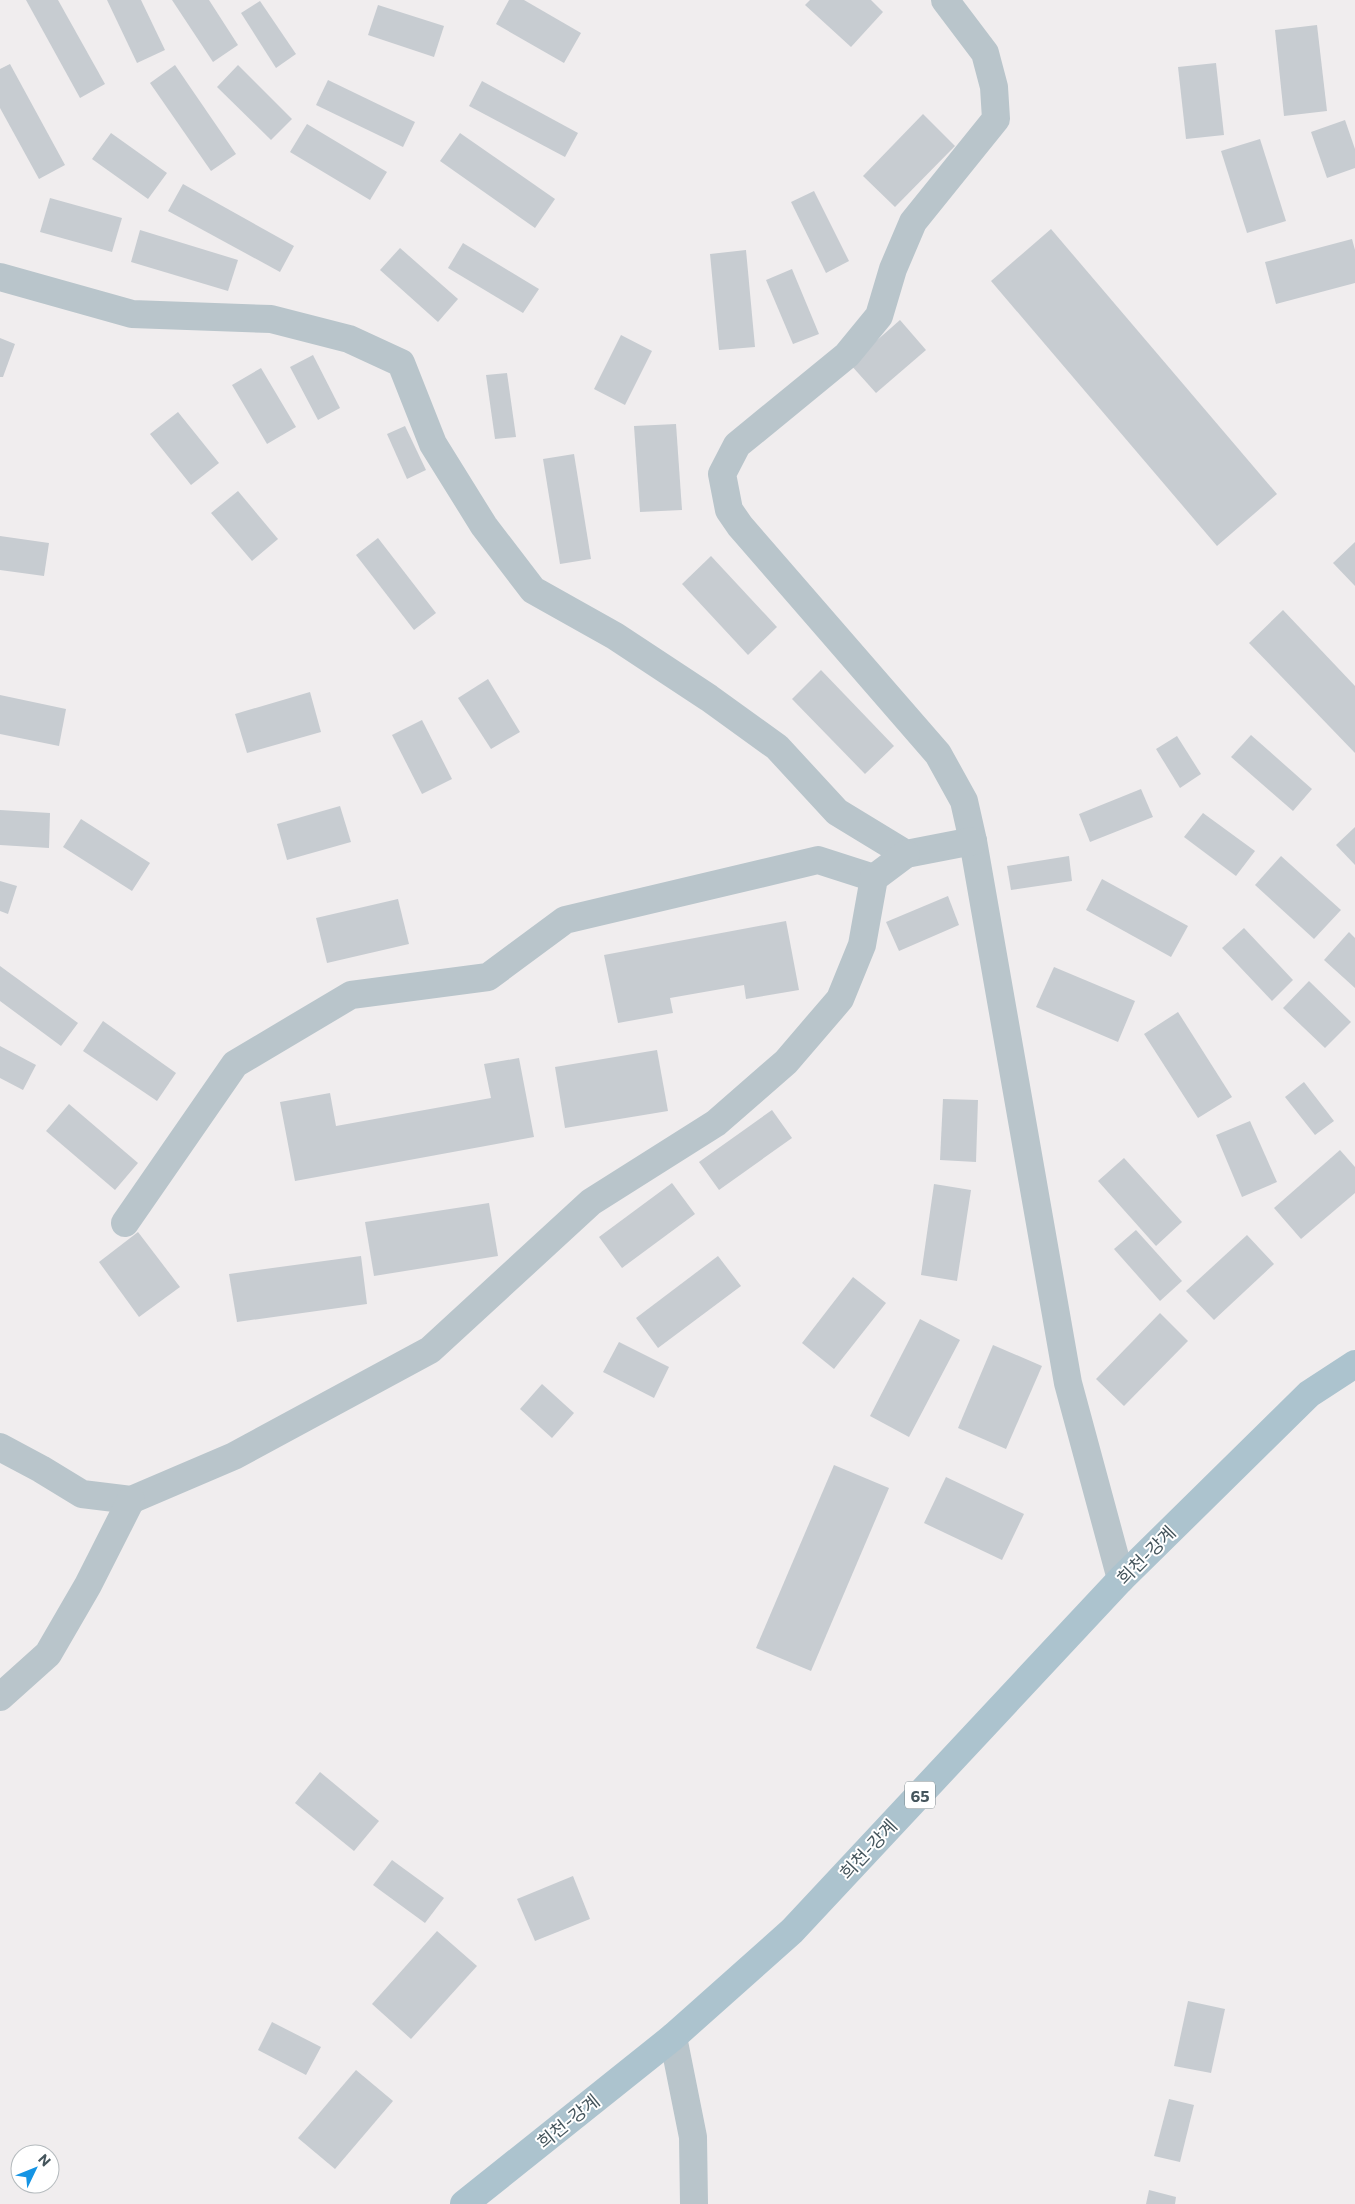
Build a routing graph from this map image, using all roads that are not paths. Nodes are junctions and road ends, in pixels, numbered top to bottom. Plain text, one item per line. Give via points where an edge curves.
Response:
1 (944, 0) edge
2 (0, 277) edge
3 (973, 841) junction
4 (906, 854) junction
5 (874, 878) junction
6 (125, 1223) dead end
7 (1355, 1364) edge
8 (0, 1447) edge
9 (131, 1500) junction
10 (1121, 1580) junction
11 (0, 1697) edge
12 (673, 2038) junction
13 (464, 2204) edge
14 (694, 2204) edge

1 - 3 street via 985,53 994,87 996,119 913,222 893,269 879,316 847,355 737,445 722,474 729,510 740,526 938,754 964,801
2 - 4 street via 132,314 271,319 349,339 401,363 433,444 484,526 533,590 615,636 709,698 776,747 836,812
3 - 4 street
3 - 10 street via 1068,1383
4 - 5 street
5 - 6 street via 818,860 565,920 488,977 351,995 235,1064
5 - 9 street via 862,945 840,999 786,1062 716,1124 591,1202 430,1350 234,1456
7 - 10 main road, 희천-강계 / 65 via 1309,1394
8 - 9 street via 82,1494
9 - 11 street via 48,1654
10 - 12 main road, 희천-강계 / 65 via 792,1931
12 - 13 main road, 희천-강계 / 65
12 - 14 street via 693,2137

